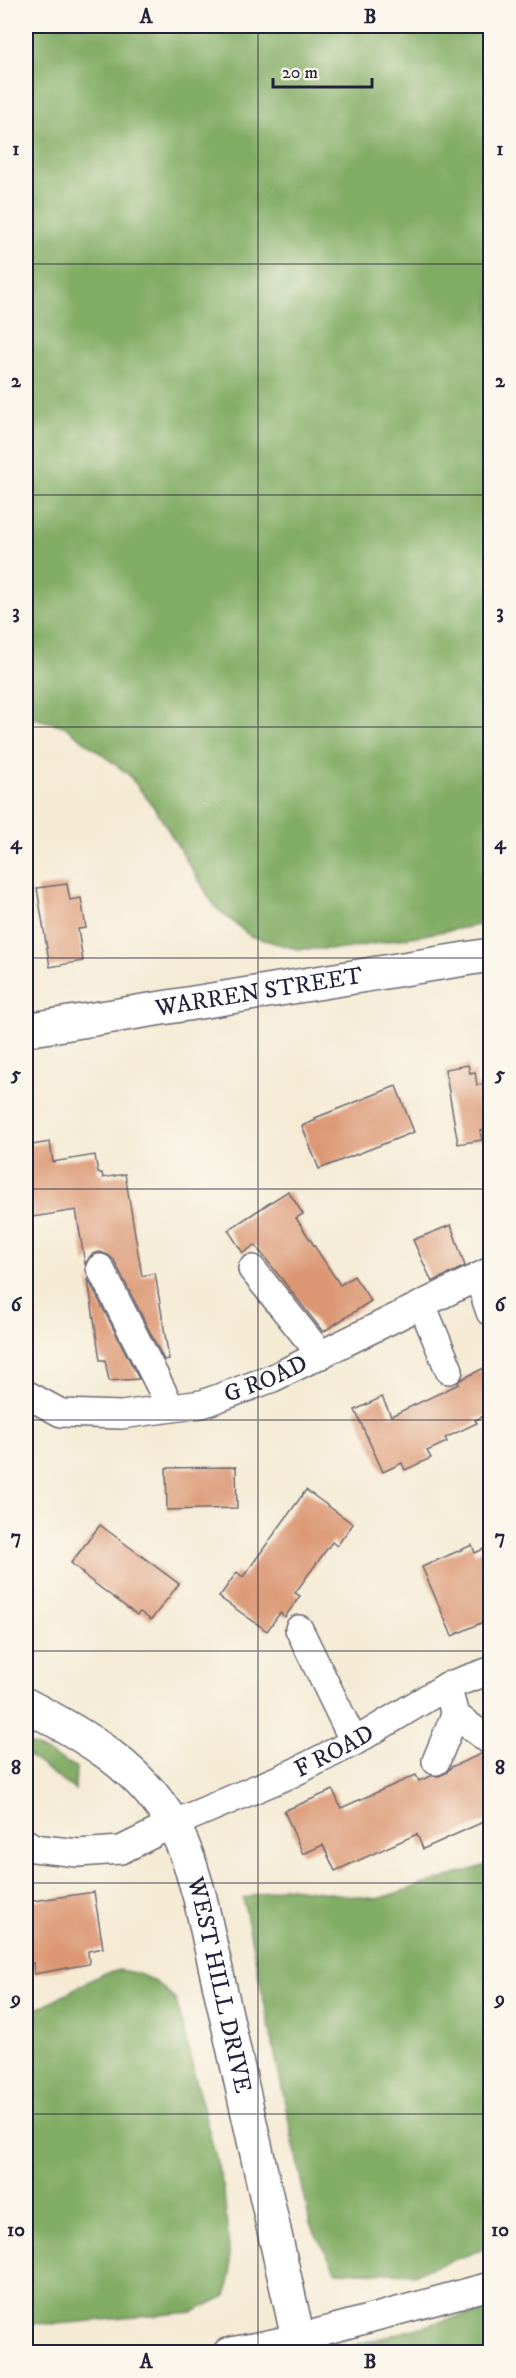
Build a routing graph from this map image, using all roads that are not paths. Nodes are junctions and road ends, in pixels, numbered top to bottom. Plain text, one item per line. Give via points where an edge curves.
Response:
1 (490, 954) edge
2 (26, 1030) edge
3 (100, 1268) dead end
4 (252, 1269) dead end
5 (484, 1274) edge
6 (422, 1305) junction
7 (490, 1312) edge
8 (321, 1355) junction
9 (449, 1370) dead end
10 (26, 1394) edge
11 (171, 1408) junction
12 (299, 1629) dead end
13 (490, 1671) edge
14 (447, 1686) junction
15 (26, 1705) edge
16 (455, 1715) junction
17 (490, 1741) edge
18 (354, 1742) junction
19 (436, 1761) dead end
20 (173, 1824) junction
21 (26, 1843) edge
22 (490, 2286) edge
23 (298, 2338) junction
24 (227, 2352) edge

1 - 2 street, WARREN STREET
3 - 11 street
4 - 8 street
5 - 6 street, G ROAD
5 - 7 street
6 - 8 street, G ROAD
6 - 9 street
8 - 11 street, G ROAD via 202,1404
10 - 11 street, G ROAD via 61,1413 121,1415
12 - 18 street
13 - 14 street, F ROAD
14 - 16 street
14 - 18 street, F ROAD
15 - 20 street, WEST HILL DRIVE via 111,1755 148,1788
16 - 17 street
16 - 19 street
18 - 20 street, F ROAD via 298,1783
20 - 21 street, F ROAD via 121,1850 78,1853 34,1848
20 - 23 street, WEST HILL DRIVE via 200,1898
22 - 23 street
23 - 24 street

